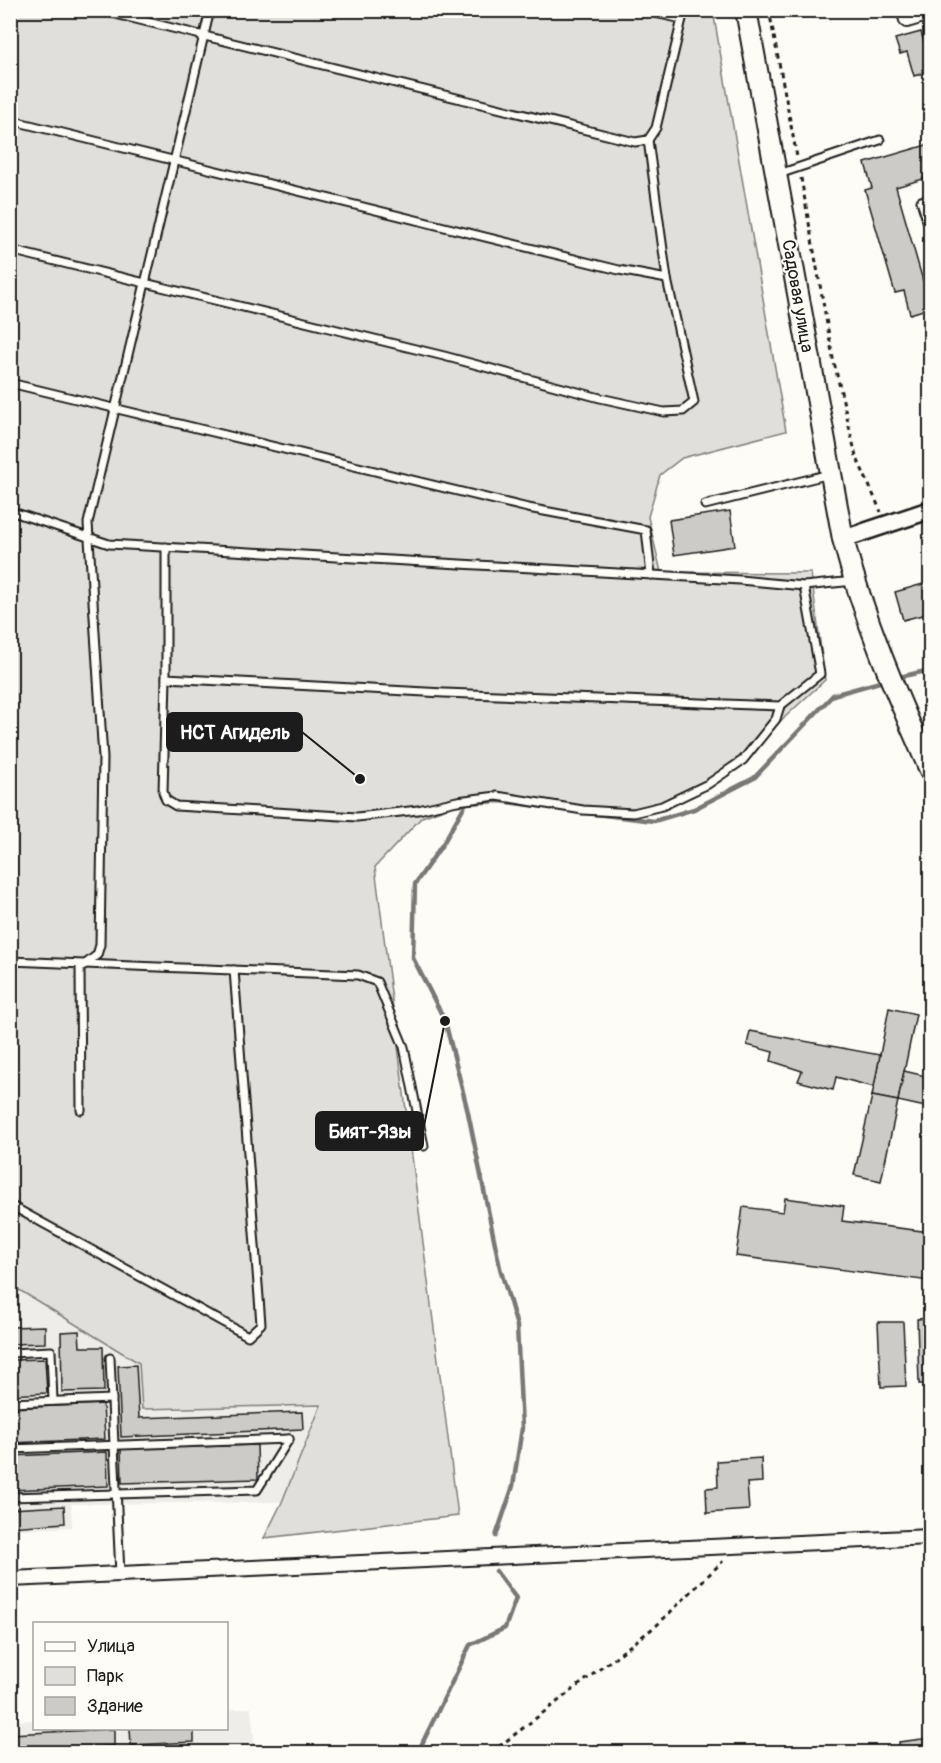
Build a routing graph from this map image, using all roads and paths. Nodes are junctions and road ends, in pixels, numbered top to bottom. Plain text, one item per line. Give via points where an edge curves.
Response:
1 (99, 10) edge
2 (210, 10) edge
3 (640, 10) edge
4 (746, 10) edge
5 (769, 10) edge
6 (904, 10) edge
7 (930, 14) edge
8 (204, 35) junction
9 (10, 120) edge
10 (648, 140) junction
11 (880, 140) dead end
12 (174, 161) junction
13 (799, 167) junction
14 (776, 174) junction
15 (930, 198) edge
16 (930, 230) edge
17 (10, 250) edge
18 (667, 279) junction
19 (146, 282) junction
20 (10, 383) edge
21 (116, 408) junction
22 (831, 474) junction
23 (705, 505) dead end
24 (930, 510) edge
25 (10, 511) edge
26 (887, 524) junction
27 (90, 535) junction
28 (843, 539) junction
29 (166, 548) junction
30 (651, 575) junction
31 (854, 580) junction
32 (804, 586) junction
33 (166, 678) junction
34 (780, 706) junction
35 (930, 770) edge
36 (10, 961) edge
37 (87, 963) junction
38 (234, 970) junction
39 (81, 1110) dead end
40 (424, 1146) dead end
41 (10, 1205) edge
42 (10, 1353) edge
43 (110, 1358) dead end
44 (112, 1399) junction
45 (53, 1401) junction
46 (10, 1403) edge
47 (114, 1444) junction
48 (10, 1449) edge
49 (116, 1493) junction
50 (10, 1497) edge
51 (930, 1537) edge
52 (740, 1546) junction
53 (120, 1574) junction
54 (10, 1579) edge
55 (492, 1752) edge

1 - 8 lane
2 - 8 lane
3 - 10 lane via 682,19 656,128
4 - 14 main road, Садовая улица
5 - 13 path
6 - 7 street via 907,20
8 - 10 lane via 635,142
8 - 12 lane
9 - 12 lane
10 - 18 lane
11 - 13 lane
12 - 18 lane
12 - 19 lane
13 - 14 lane
13 - 26 path via 855,456
14 - 22 main road, Садовая улица
15 - 16 lane via 921,201
17 - 19 lane
18 - 19 lane via 694,402 683,411 664,412
19 - 21 lane
20 - 21 lane
21 - 27 lane via 88,523
21 - 30 lane via 528,508 645,530
22 - 23 lane
22 - 28 main road, Садовая улица
24 - 26 street
25 - 27 lane
26 - 28 street
27 - 29 lane via 109,544
27 - 37 lane via 103,758 100,945 97,955
28 - 31 main road, Садовая улица
29 - 30 lane
29 - 33 lane
30 - 32 lane
31 - 32 lane
31 - 35 main road, Садовая улица via 882,659
32 - 34 lane via 820,674
33 - 34 lane
33 - 34 lane via 166,800 176,806 357,817 497,796 583,810 633,813 662,806 708,784 743,760 776,719
36 - 37 lane
37 - 38 lane
37 - 39 lane via 80,968
38 - 40 lane via 358,975 377,982 404,1047
38 - 41 lane via 261,1324 248,1336
42 - 45 lane via 51,1351
43 - 44 lane
44 - 45 lane
44 - 47 lane
45 - 46 lane
47 - 48 lane
47 - 49 lane
47 - 49 lane via 289,1438 256,1490
49 - 50 lane
49 - 53 lane
51 - 52 street
52 - 53 street
52 - 55 path via 657,1625
53 - 54 street

